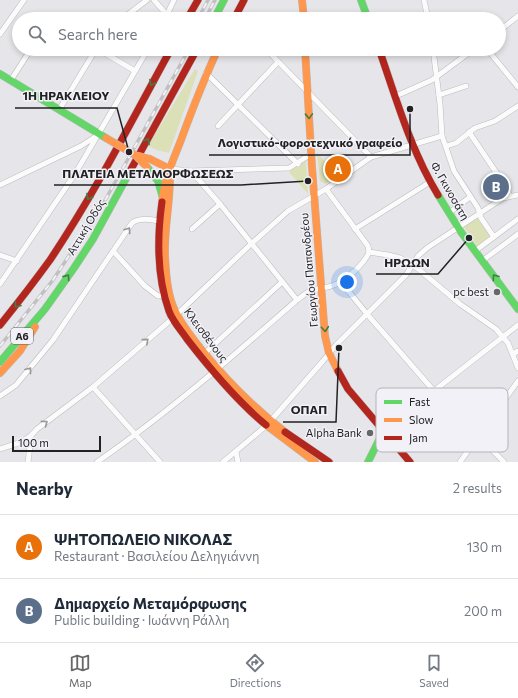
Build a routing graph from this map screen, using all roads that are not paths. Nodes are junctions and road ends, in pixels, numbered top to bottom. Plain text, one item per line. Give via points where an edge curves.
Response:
1 (24, 0) edge
2 (147, 0) edge
3 (154, 0) edge
4 (174, 0) edge
5 (198, 0) edge
6 (224, 0) edge
7 (244, 0) edge
8 (302, 0) edge
9 (363, 0) edge
10 (424, 0) edge
11 (16, 12) edge
12 (131, 12) edge
13 (162, 12) edge
14 (168, 12) edge
15 (191, 12) edge
16 (218, 12) edge
17 (238, 12) edge
18 (303, 12) edge
19 (366, 12) edge
20 (427, 12) edge
21 (518, 16) edge
22 (12, 17) edge
23 (506, 25) edge
24 (0, 34) edge
25 (26, 56) edge
26 (93, 56) edge
27 (109, 56) edge
28 (144, 56) edge
29 (167, 56) edge
30 (193, 56) edge
31 (214, 56) edge
32 (272, 56) edge
33 (306, 56) edge
34 (382, 56) edge
35 (434, 56) edge
36 (464, 56) edge
37 (493, 56) edge
38 (278, 62) junction
39 (135, 71) junction
40 (206, 73) junction
41 (0, 74) edge
42 (436, 77) junction
43 (11, 80) junction
44 (466, 86) dead end
45 (518, 87) edge
46 (308, 92) junction
47 (439, 95) junction
48 (396, 96) junction
49 (238, 105) junction
50 (518, 106) edge
51 (59, 110) junction
52 (218, 126) dead end
53 (469, 132) junction
54 (98, 134) junction
55 (442, 136) junction
56 (413, 144) junction
57 (447, 146) junction
58 (311, 154) junction
59 (135, 155) junction
60 (371, 157) junction
61 (298, 164) junction
62 (170, 169) junction
63 (191, 171) junction
64 (430, 182) junction
65 (0, 185) edge
66 (326, 189) junction
67 (518, 195) edge
68 (314, 196) junction
69 (510, 196) junction
70 (470, 197) junction
71 (163, 200) junction
72 (220, 204) junction
73 (449, 213) junction
74 (479, 214) junction
75 (518, 219) edge
76 (160, 221) junction
77 (458, 227) junction
78 (192, 229) dead end
79 (355, 229) junction
80 (518, 234) edge
81 (494, 237) junction
82 (251, 244) junction
83 (113, 251) junction
84 (475, 251) junction
85 (369, 252) junction
86 (0, 255) edge
87 (16, 261) junction
88 (482, 261) junction
89 (412, 266) junction
90 (282, 282) junction
91 (341, 282) junction
92 (0, 284) edge
93 (321, 288) junction
94 (167, 296) junction
95 (297, 300) junction
96 (45, 309) junction
97 (518, 309) edge
98 (367, 314) junction
99 (174, 317) junction
100 (0, 325) edge
101 (518, 325) edge
102 (503, 336) junction
103 (518, 351) edge
104 (329, 353) junction
105 (205, 354) junction
106 (512, 354) junction
107 (0, 362) edge
108 (518, 368) edge
109 (216, 371) junction
110 (0, 373) edge
111 (518, 381) edge
112 (93, 387) junction
113 (431, 388) edge
114 (438, 388) edge
115 (508, 395) edge
116 (0, 396) edge
117 (376, 421) edge
118 (269, 423) junction
119 (136, 435) junction
120 (31, 437) junction
121 (376, 446) edge
122 (0, 449) edge
123 (236, 452) junction
124 (402, 452) edge
125 (467, 452) edge
126 (494, 452) edge
127 (308, 453) junction
128 (28, 462) edge
129 (97, 462) edge
130 (160, 462) edge
131 (223, 462) edge
132 (238, 462) edge
133 (315, 462) edge
134 (329, 462) edge
135 (368, 462) edge
136 (410, 462) edge
137 (460, 462) edge
138 (504, 462) edge

1 - 11 street
2 - 12 street
3 - 13 street
4 - 14 street
5 - 15 main road
6 - 16 main road
7 - 17 main road
8 - 18 main road
9 - 19 main road
10 - 20 street
21 - 23 street
22 - 24 street
25 - 43 street
26 - 51 street
27 - 39 street
28 - 39 street
29 -> 100 main road, Αττική Οδός / Α6 via 106,170 70,230 41,273
96 -> 30 main road, Αττική Οδός / Α6 via 93,239
31 - 40 main road, Κλεισθένους
32 - 38 street
33 - 46 main road, Γεωργίου Παπανδρέου
34 - 48 main road, Φ. Γκινοσάτη
35 - 42 street
36 - 42 street
37 - 45 street
38 - 46 street
38 - 49 street
39 - 54 street
40 - 49 street
40 - 62 main road, Κλεισθένους
41 - 43 main road
42 - 47 street
42 - 48 street
43 - 51 main road
44 - 47 street
46 -> 58 main road, Γεωργίου Παπανδρέου
46 - 60 street
47 - 55 street
48 - 56 main road, Φ. Γκινοσάτη
49 - 52 street
49 - 61 street
50 - 53 street via 495,121
51 - 54 main road
53 - 57 street via 456,143
53 - 69 street
54 - 59 main road, bridge
54 - 65 street via 81,146
54 - 87 street via 75,174
55 - 56 street
55 - 57 street
56 - 60 street
56 - 64 main road, Φ. Γκινοσάτη
57 - 70 street via 454,171
58 - 61 street
58 - 68 main road, Γεωργίου Παπανδρέου
59 - 62 main road, bridge
59 - 71 main road, bridge via 158,181
60 - 66 street
61 - 63 street via 289,168
62 - 63 street
62 - 71 main road, Κλεισθένους via 165,180
62 - 94 main road, Κλεισθένους via 165,251
63 - 72 street
64 - 73 main road, Φ. Γκινοσάτη
64 - 79 street
66 - 68 street
66 - 79 street
67 - 69 street
68 - 82 street via 288,211
68 - 93 main road, Γεωργίου Παπανδρέου
69 - 74 street
70 - 73 street
70 - 74 street
71 - 76 main road, Κλεισθένους
72 - 78 street
72 - 82 street
73 - 77 main road, Φ. Γκινοσάτη
74 - 77 street
74 - 81 street
75 - 81 street
83 -> 76 street via 135,220
76 - 94 main road, Κλεισθένους via 160,256
77 - 84 main road, Φ. Γκινοσάτη
77 - 89 street via 427,248
79 - 85 street via 368,246
80 - 88 street
81 - 84 street
82 - 90 street
82 - 99 street
83 - 94 street via 145,286 158,296
116 -> 83 street via 19,382 53,340
84 - 88 main road, Φ. Γκινοσάτη
85 - 89 street via 400,258
85 - 91 street via 361,266
86 - 87 street
87 - 92 street
97 -> 88 main road, Φ. Γκινοσάτη
89 - 98 street via 406,276
89 - 102 street via 418,268
90 - 95 street
90 - 105 street
91 - 93 street
91 - 98 street
93 - 95 street via 310,291
93 -> 104 main road, Γεωργίου Παπανδρέου
94 - 99 main road, Κλεισθένους
95 - 109 street
96 - 107 main road, Αττική Οδός / Α6
96 - 110 main road via 20,351
98 - 104 street
98 - 113 street
99 - 105 main road, Κλεισθένους
99 - 109 main road, Κλεισθένους
112 -> 99 street
101 - 102 street
102 - 106 street
102 - 114 street
103 - 106 street
104 - 117 main road, Γεωργίου Παπανδρέου via 347,387
104 - 118 street
105 - 109 main road, Κλεισθένους
106 - 108 street
109 - 118 main road, Κλεισθένους
109 - 119 street
111 - 115 street
112 - 119 street
120 -> 112 street via 37,429
118 - 123 street
118 - 127 main road, Κλεισθένους
119 - 129 street
119 - 130 street
120 - 122 street
120 - 128 street
121 - 135 main road
123 - 131 street
123 - 132 street
124 - 136 main road, Γεωργίου Παπανδρέου
125 - 137 street
126 - 138 street
127 - 133 main road, Κλεισθένους
127 - 134 main road, Κλεισθένους

